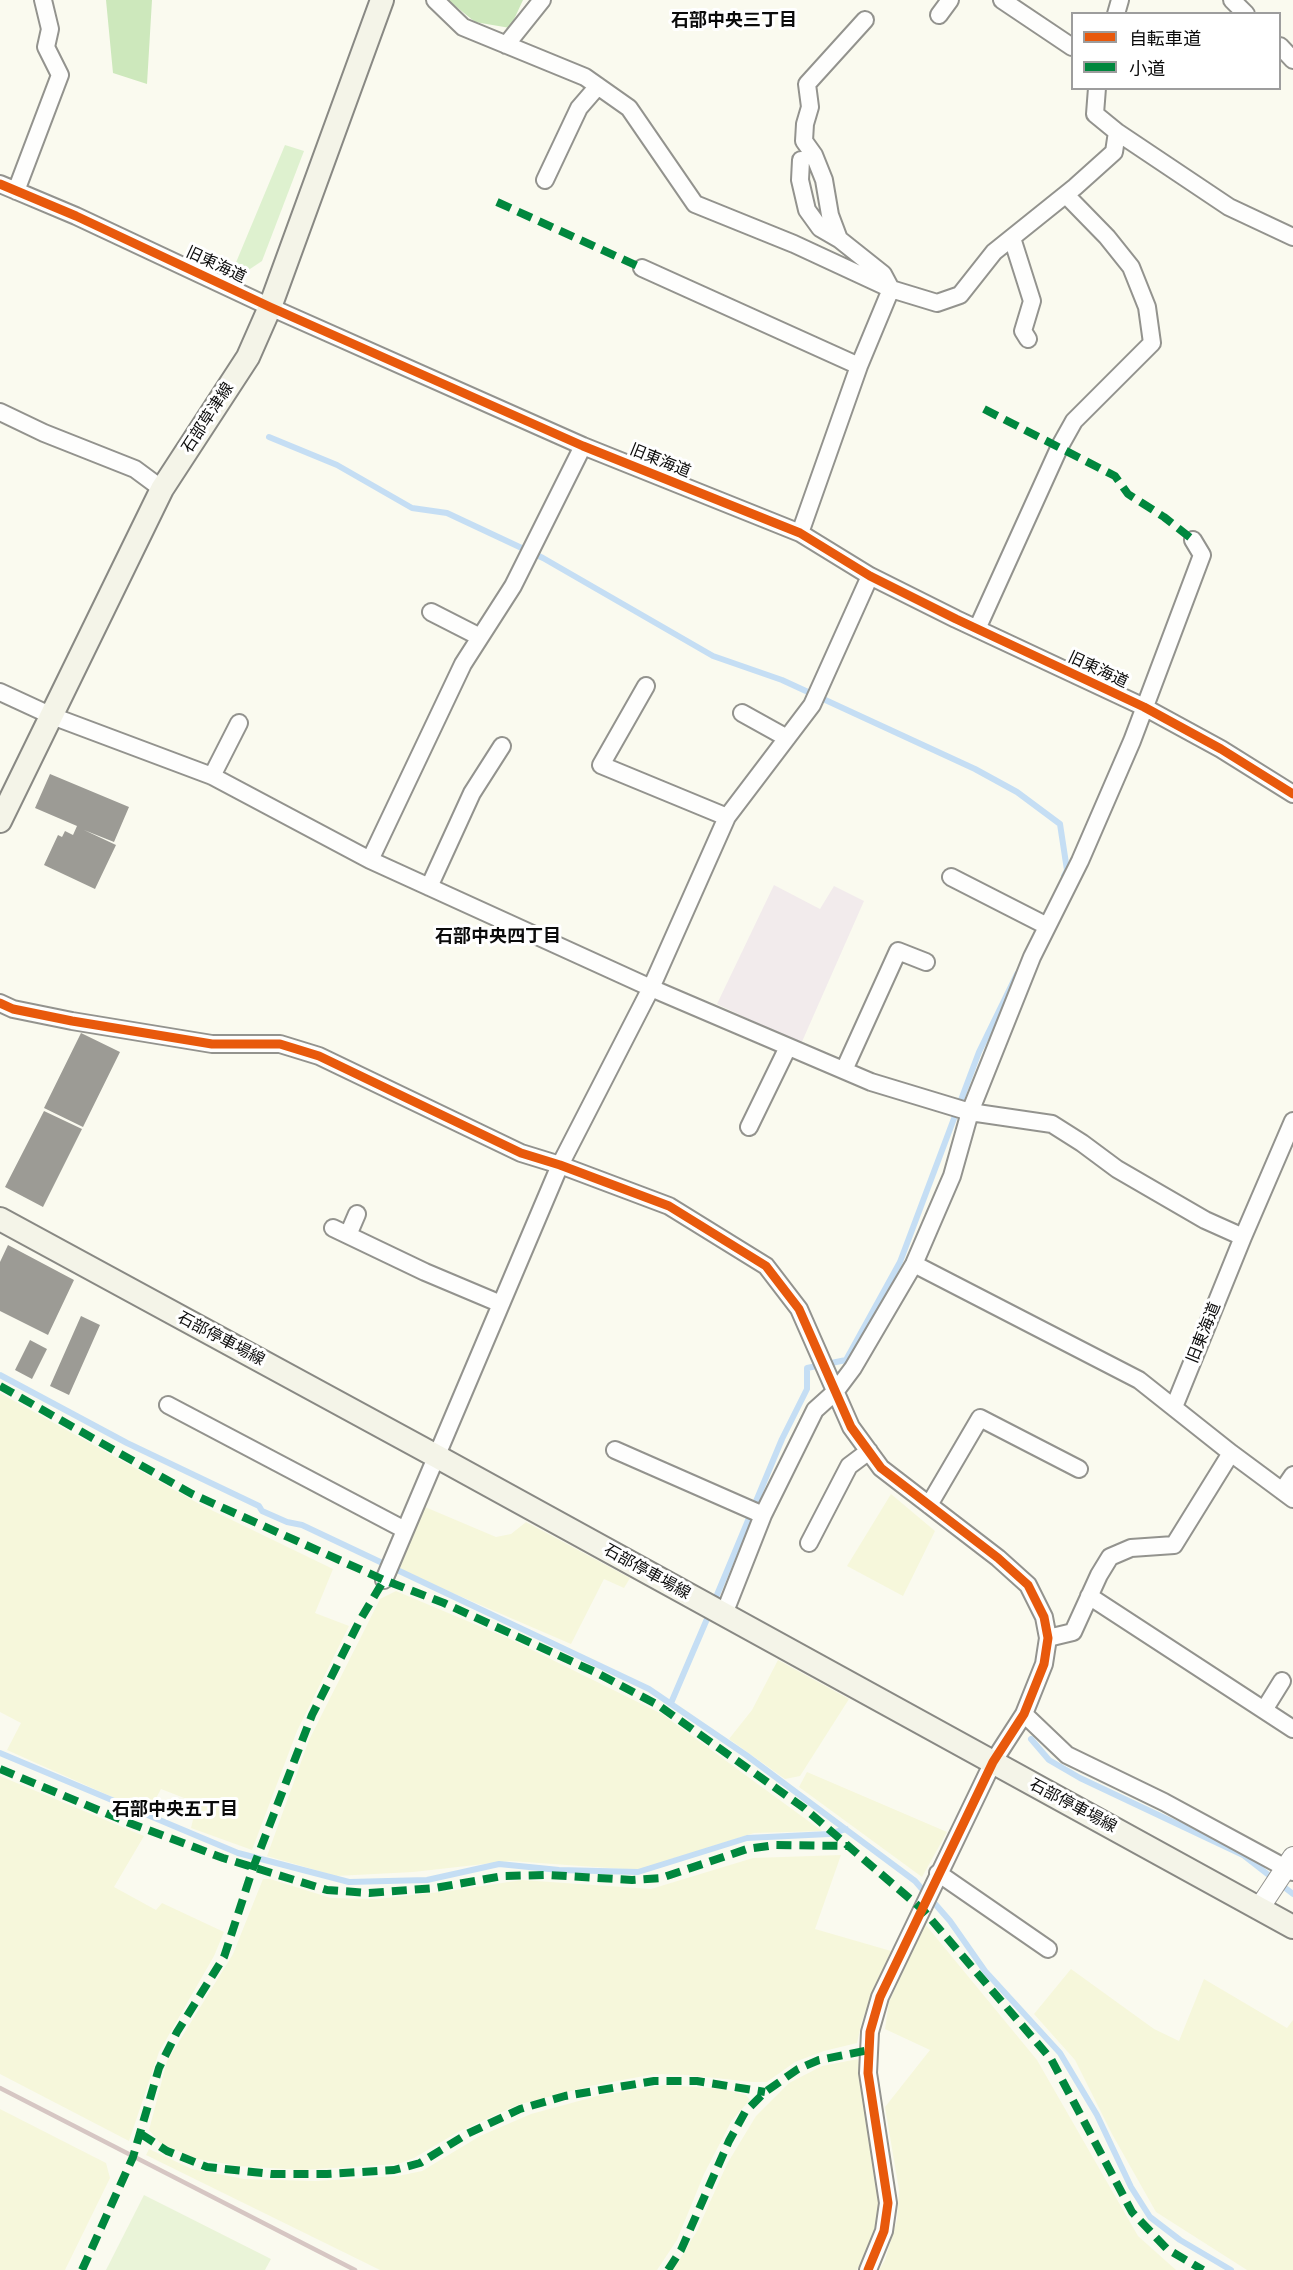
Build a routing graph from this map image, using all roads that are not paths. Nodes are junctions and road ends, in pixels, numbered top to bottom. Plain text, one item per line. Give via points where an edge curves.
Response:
1 (43, 0) edge
2 (382, 0) edge
3 (435, 0) edge
4 (542, 0) edge
5 (951, 0) edge
6 (1002, 0) edge
7 (1232, 0) edge
8 (1244, 12) edge
9 (939, 15) dead end
10 (865, 20) dead end
11 (506, 45) junction
12 (1071, 46) edge
13 (1281, 47) edge
14 (1293, 60) edge
15 (598, 86) junction
16 (1097, 90) edge
17 (1117, 132) junction
18 (801, 160) dead end
19 (545, 180) dead end
20 (8, 187) edge
21 (1066, 195) junction
22 (1293, 237) edge
23 (1012, 238) junction
24 (839, 239) junction
25 (642, 268) dead end
26 (891, 289) junction
27 (270, 307) junction
28 (1028, 339) dead end
29 (859, 366) junction
30 (0, 412) edge
31 (583, 446) junction
32 (162, 489) junction
33 (800, 533) junction
34 (1193, 540) dead end
35 (870, 576) junction
36 (431, 612) dead end
37 (977, 629) junction
38 (480, 637) junction
39 (646, 686) dead end
40 (0, 692) edge
41 (1144, 707) junction
42 (742, 713) dead end
43 (52, 716) junction
44 (239, 723) dead end
45 (787, 738) junction
46 (502, 746) dead end
47 (212, 776) junction
48 (1293, 794) edge
49 (728, 817) junction
50 (0, 821) edge
51 (370, 860) junction
52 (951, 877) dead end
53 (429, 887) junction
54 (1047, 926) junction
55 (926, 962) dead end
56 (651, 988) junction
57 (0, 1003) edge
58 (788, 1047) junction
59 (844, 1071) junction
60 (970, 1112) junction
61 (1293, 1121) edge
62 (749, 1127) dead end
63 (560, 1165) junction
64 (357, 1214) dead end
65 (0, 1219) edge
66 (333, 1228) dead end
67 (348, 1235) junction
68 (1243, 1237) junction
69 (915, 1264) junction
70 (501, 1304) junction
71 (835, 1392) junction
72 (168, 1405) dead end
73 (1174, 1407) junction
74 (615, 1450) dead end
75 (869, 1451) junction
76 (1231, 1453) junction
77 (436, 1456) junction
78 (1079, 1469) dead end
79 (1293, 1475) edge
80 (1287, 1495) edge
81 (929, 1505) junction
82 (763, 1515) junction
83 (405, 1530) junction
84 (809, 1543) dead end
85 (384, 1580) dead end
86 (1089, 1596) junction
87 (724, 1614) junction
88 (1048, 1638) junction
89 (1282, 1681) dead end
90 (1264, 1710) junction
91 (1024, 1714) junction
92 (1293, 1729) edge
93 (993, 1762) junction
94 (1291, 1866) edge
95 (938, 1873) junction
96 (1260, 1907) junction
97 (1293, 1927) edge
98 (1048, 1948) dead end
99 (868, 2270) edge

1 - 20 street via 50,29 46,47 60,75
2 - 27 main road, 石部草津線
3 - 11 street via 463,27
4 - 11 street
5 - 9 street
6 - 12 street
7 - 8 street
10 - 24 street via 807,84 810,107 804,141 824,180
11 - 15 street
13 - 14 street
15 - 19 street via 579,108
15 - 26 street via 629,108 695,204
16 - 17 street via 1095,114
17 - 21 street via 1114,152
17 - 22 street via 1229,207
18 - 24 street via 800,180 807,210 820,228
20 - 27 street, 旧東海道
21 - 23 street
21 - 37 street via 1131,267 1148,307 1152,343 1074,421
23 - 26 street via 994,252 960,295 937,303
23 - 28 street via 1032,301 1023,331
24 - 26 street via 883,274
25 - 29 street
26 - 29 street
27 - 31 street, 旧東海道
27 - 32 main road, 石部草津線 via 248,357
29 - 33 street
30 - 32 street via 135,468
31 - 33 street, 旧東海道
31 - 38 street via 513,586
32 - 43 main road, 石部草津線
33 - 35 street, 旧東海道
34 - 41 street via 1202,555
35 - 37 street, 旧東海道
35 - 45 street via 812,705
36 - 38 street
37 - 41 street, 旧東海道
38 - 51 street via 462,664
39 - 49 street via 601,765
40 - 43 street
41 - 48 street, 旧東海道
41 - 54 street via 1080,861
42 - 45 street
43 - 47 street
43 - 50 main road, 石部草津線
44 - 47 street
45 - 49 street
46 - 53 street via 472,793
47 - 51 street
49 - 56 street
51 - 53 street
52 - 54 street
53 - 56 street
54 - 60 street
55 - 59 street via 898,951
56 - 58 street
56 - 63 street
57 - 63 street via 72,1021 212,1044 280,1044 319,1056 521,1153
58 - 59 street
58 - 62 street
59 - 60 street
60 - 68 street via 1052,1124 1117,1169 1205,1220
60 - 69 street via 952,1176
61 - 68 street, 旧東海道
63 - 70 street
63 - 71 street via 669,1206 766,1266 799,1309
64 - 67 street
65 - 77 main road, 石部停車場線
66 - 67 street
67 - 70 street
68 - 73 street, 旧東海道
69 - 71 street
69 - 73 street via 1139,1380
70 - 77 street
71 - 75 street via 851,1427
71 - 82 street via 815,1410
72 - 83 street
73 - 76 street
74 - 82 street
75 - 81 street via 881,1468
75 - 84 street via 849,1466
76 - 80 street
76 - 86 street via 1174,1545 1131,1548 1110,1557
77 - 83 street
77 - 87 main road, 石部停車場線
78 - 81 street via 980,1418
79 - 80 street
81 - 88 street via 1028,1585 1044,1617
82 - 87 street
83 - 85 street
86 - 88 street via 1073,1632
86 - 90 street
87 - 93 main road, 石部停車場線
88 - 91 street via 1044,1664
89 - 90 street
90 - 92 street
91 - 93 street
91 - 94 street via 1067,1755
93 - 95 street
93 - 96 main road, 石部停車場線
94 - 96 street
95 - 98 street
95 - 99 street via 880,1997 870,2032 868,2073 888,2203 884,2231
96 - 97 main road, 石部停車場線

